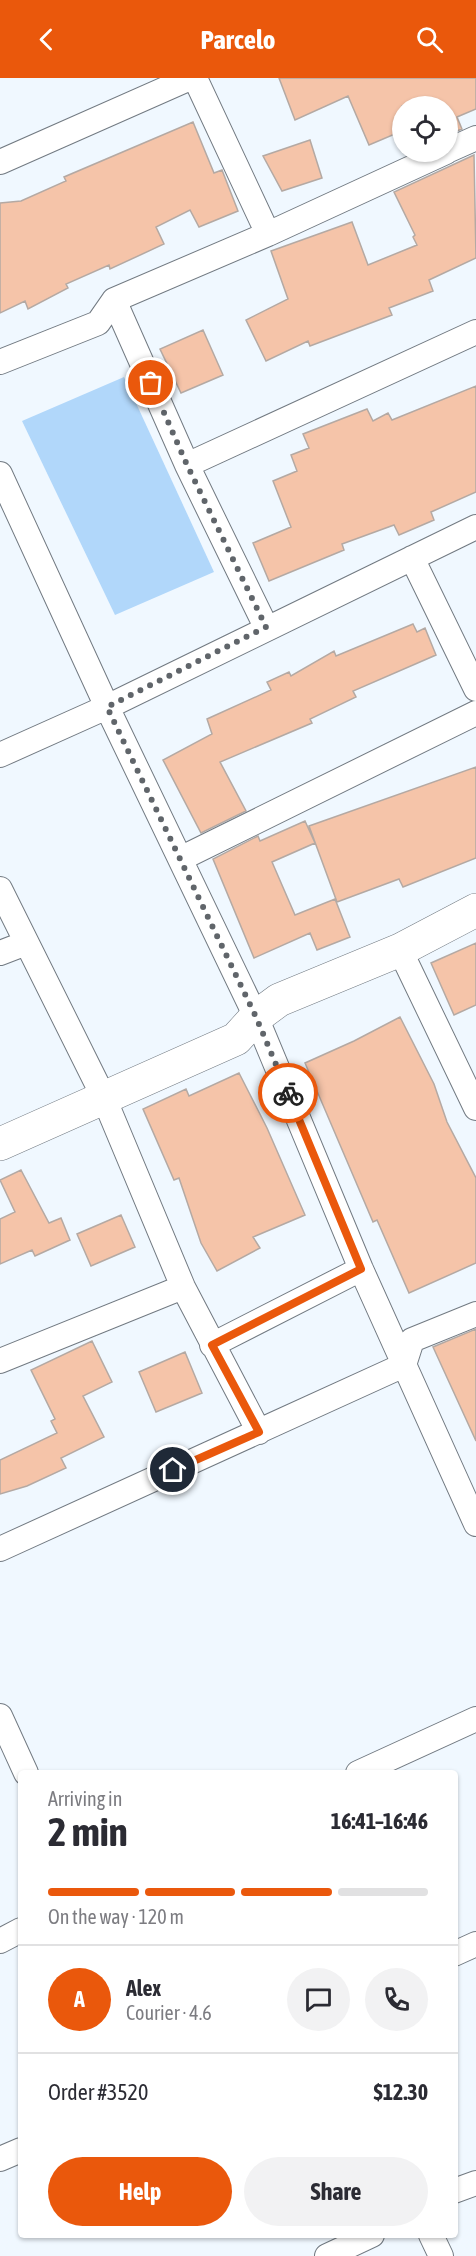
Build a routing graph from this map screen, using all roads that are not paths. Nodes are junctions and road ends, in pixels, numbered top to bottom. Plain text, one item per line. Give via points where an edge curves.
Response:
1 (190, 78) edge
2 (195, 78) edge
3 (476, 138) edge
4 (458, 146) edge
5 (0, 162) edge
6 (423, 162) edge
7 (268, 234) junction
8 (114, 300) junction
9 (476, 332) edge
10 (0, 362) edge
11 (187, 465) junction
12 (0, 474) edge
13 (476, 527) edge
14 (412, 558) junction
15 (266, 627) junction
16 (476, 689) edge
17 (107, 707) junction
18 (476, 713) edge
19 (0, 755) edge
20 (180, 859) junction
21 (0, 889) edge
22 (476, 910) edge
23 (26, 943) junction
24 (400, 950) junction
25 (0, 953) edge
26 (256, 1017) junction
27 (104, 1098) junction
28 (476, 1108) edge
29 (0, 1144) edge
30 (361, 1269) junction
31 (183, 1287) junction
32 (476, 1314) edge
33 (212, 1345) junction
34 (0, 1361) edge
35 (404, 1365) junction
36 (259, 1432) junction
37 (476, 1524) edge
38 (0, 1549) edge
39 (0, 1716) edge
40 (476, 1719) edge
41 (25, 1770) edge
42 (365, 1770) edge
43 (18, 1932) edge
44 (0, 1941) edge
45 (476, 1944) edge
46 (458, 1952) edge
47 (18, 2151) edge
48 (0, 2159) edge
49 (476, 2183) edge
50 (458, 2190) edge
51 (366, 2238) edge
52 (432, 2238) edge
53 (327, 2256) edge
54 (441, 2256) edge

1 - 5 street
2 - 7 street
3 - 4 street
6 - 7 street
7 - 8 street
8 - 10 street via 98,323
8 - 11 street
9 - 11 street
11 - 15 street
12 - 17 street
13 - 14 street
14 - 15 street
14 - 16 street
15 - 17 street
17 - 19 street
17 - 20 street
18 - 20 street
20 - 26 street
21 - 23 street
22 - 24 street
23 - 25 street
23 - 27 street
24 - 26 street via 279,1000
24 - 28 street
26 - 27 street via 236,1039
26 - 30 street
27 - 29 street
27 - 31 street
30 - 33 street
30 - 35 street
31 - 33 street
31 - 34 street
32 - 35 street via 412,1340
33 - 36 street
35 - 36 street
35 - 37 street
36 - 38 street
39 - 41 street
40 - 42 street
43 - 44 street
45 - 46 street
47 - 48 street
49 - 50 street
51 - 53 street
52 - 54 street

